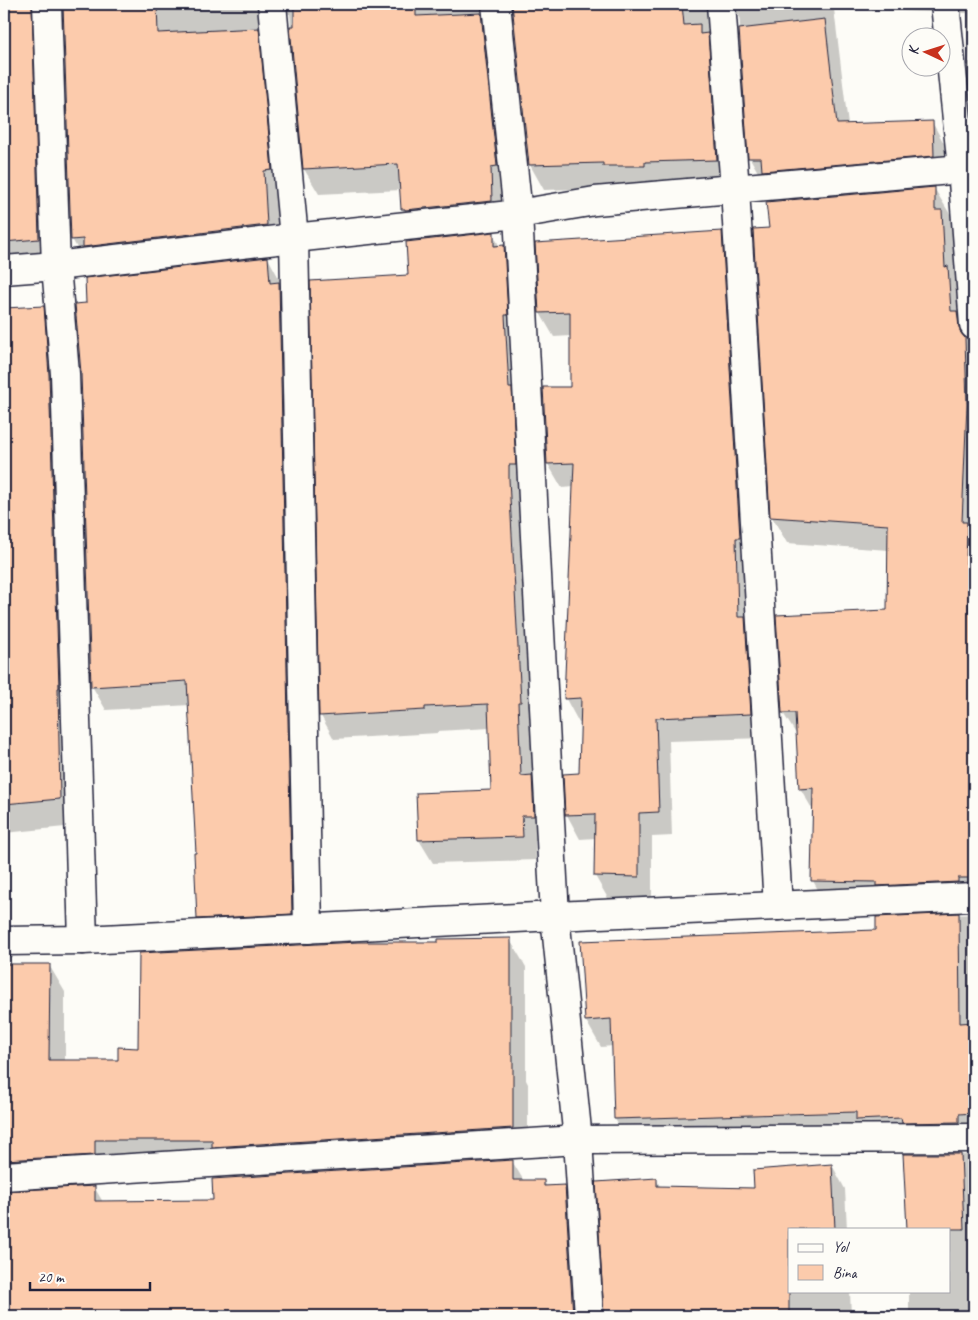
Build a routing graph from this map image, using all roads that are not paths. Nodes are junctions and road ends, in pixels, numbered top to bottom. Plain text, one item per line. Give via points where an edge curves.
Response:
1 (47, 4) edge
2 (272, 4) edge
3 (496, 4) edge
4 (721, 4) edge
5 (945, 4) edge
6 (968, 168) edge
7 (735, 189) junction
8 (518, 214) junction
9 (294, 238) junction
10 (56, 266) junction
11 (4, 270) edge
12 (974, 325) edge
13 (974, 898) edge
14 (778, 906) junction
15 (555, 916) junction
16 (308, 929) junction
17 (83, 940) junction
18 (4, 941) edge
19 (974, 1138) edge
20 (578, 1140) junction
21 (4, 1176) edge
22 (589, 1316) edge

1 - 10 street
2 - 9 street
3 - 8 street
4 - 7 street
5 - 6 street
6 - 7 street
6 - 12 street
7 - 8 street via 595,201
7 - 14 street
8 - 9 street
8 - 15 street
9 - 10 street
9 - 16 street
10 - 11 street
10 - 17 street via 65,374
13 - 14 street
14 - 15 street
15 - 16 street
15 - 20 street
16 - 17 street
17 - 18 street
19 - 20 street
20 - 21 street
20 - 22 street

